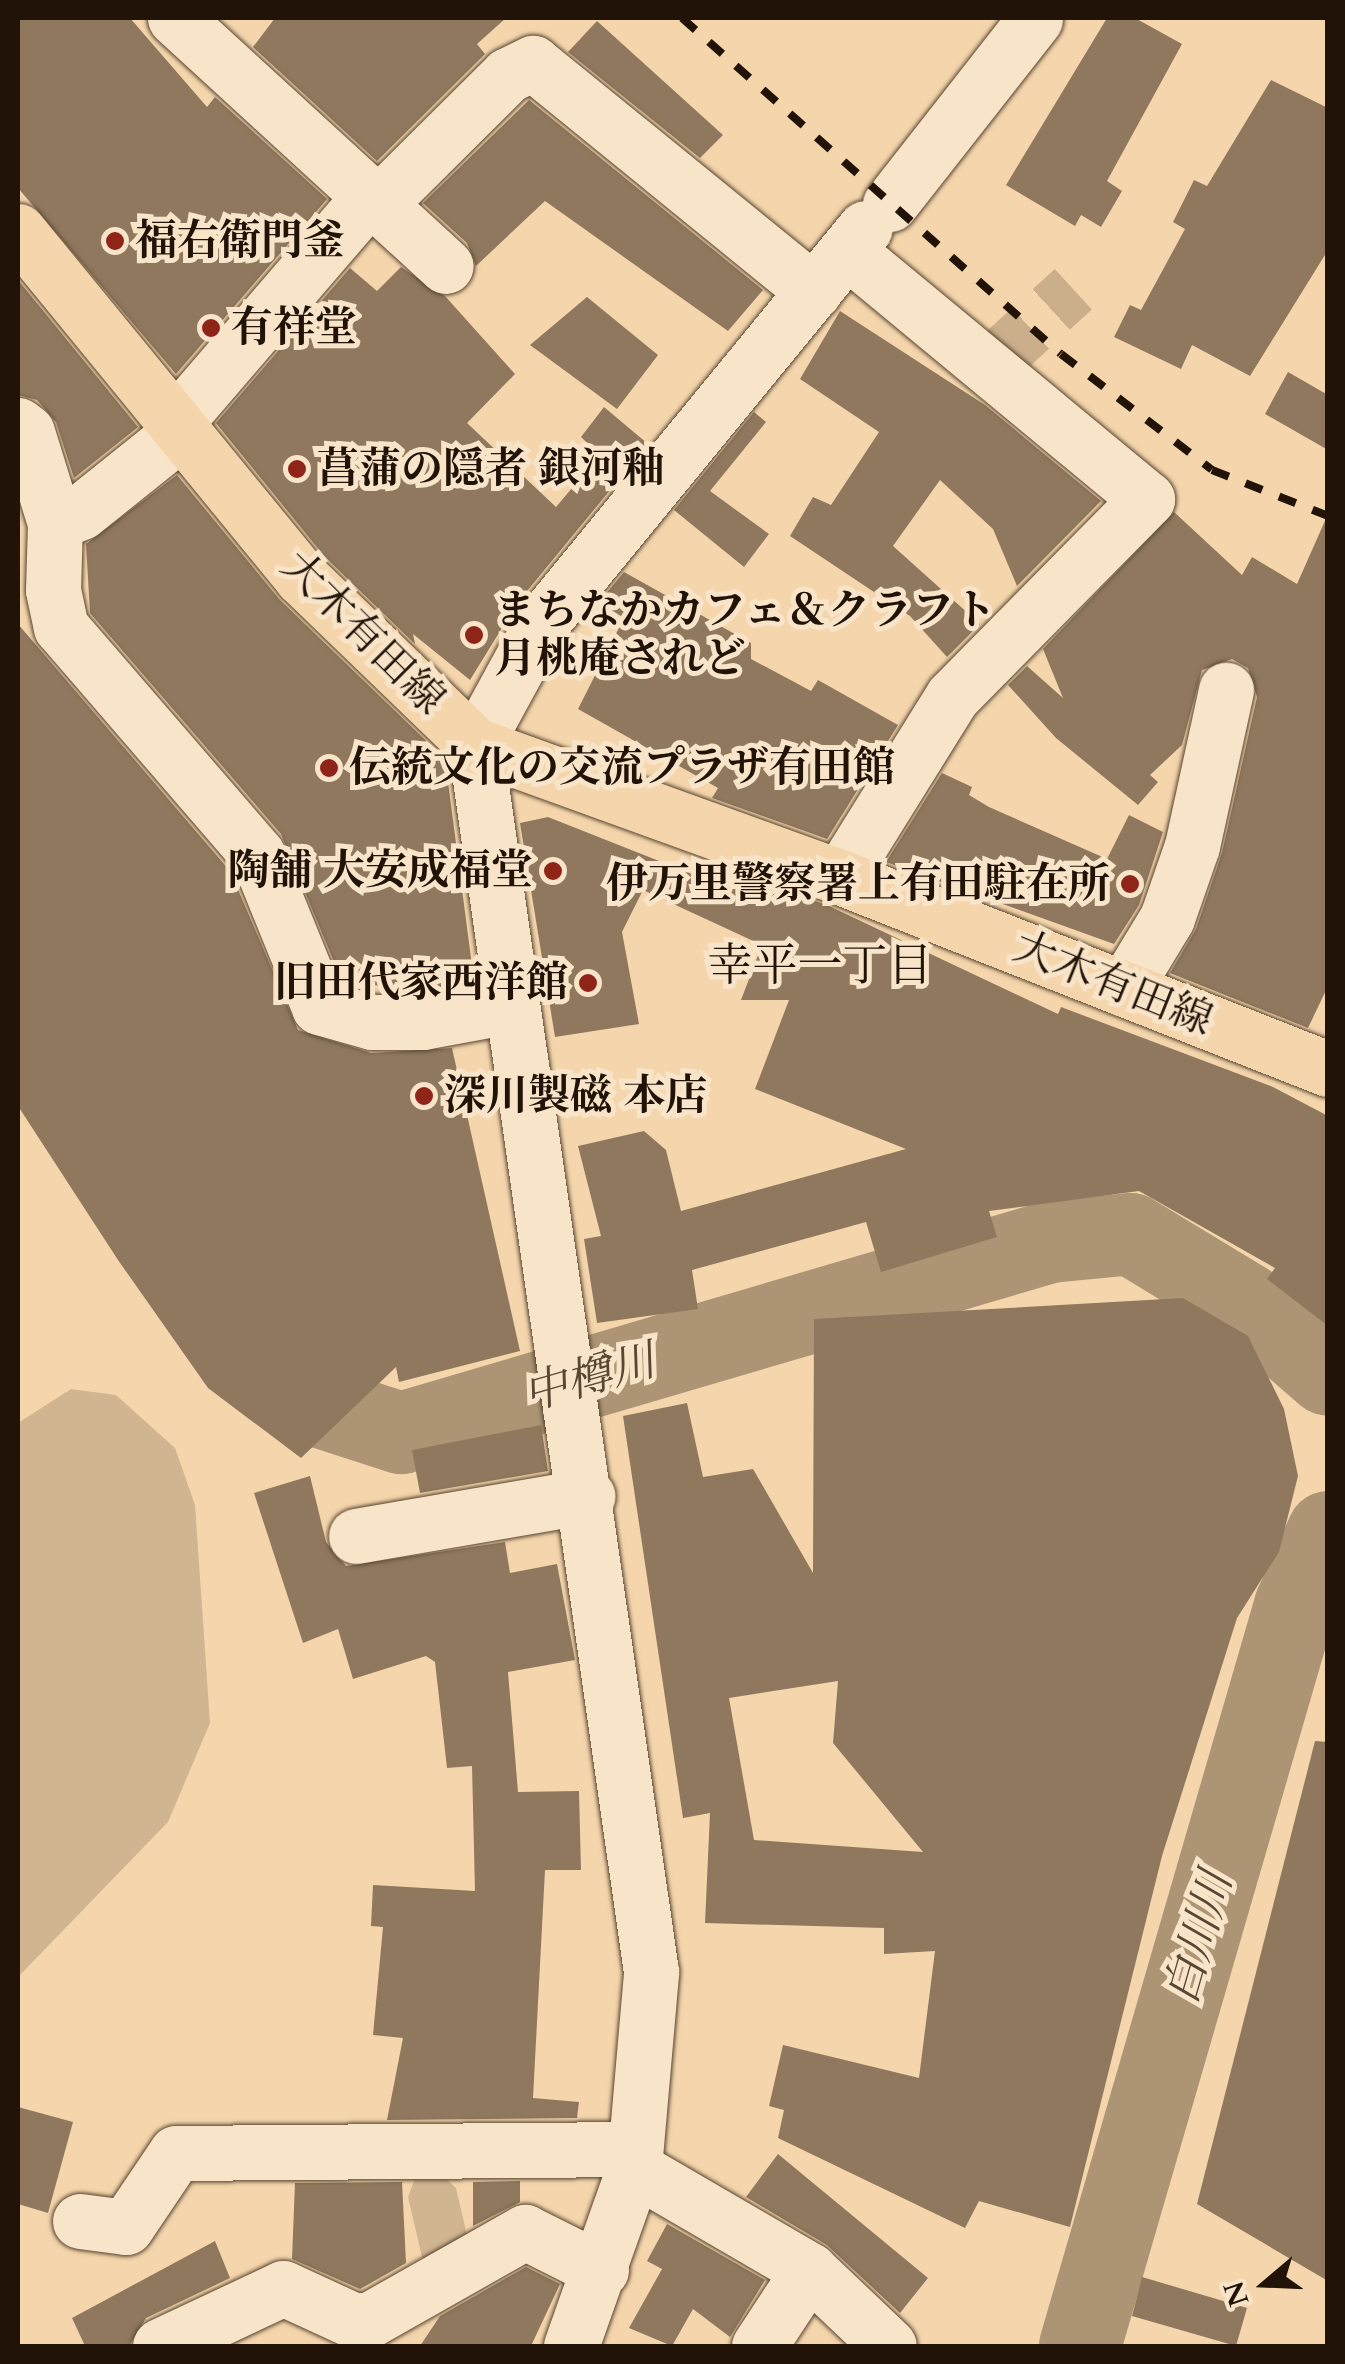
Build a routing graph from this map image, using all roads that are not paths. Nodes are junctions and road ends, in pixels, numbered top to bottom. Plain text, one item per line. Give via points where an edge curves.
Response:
1 (174, 18) edge
2 (1035, 19) edge
3 (378, 196) junction
4 (854, 243) junction
5 (23, 251) edge
6 (446, 266) dead end
7 (18, 425) edge
8 (177, 428) junction
9 (55, 523) junction
10 (1226, 690) dead end
11 (475, 745) junction
12 (840, 877) junction
13 (1124, 989) junction
14 (510, 1006) junction
15 (1328, 1069) edge
16 (588, 1496) junction
17 (356, 1536) dead end
18 (635, 2158) junction
19 (80, 2222) dead end
20 (601, 2270) junction
21 (809, 2270) junction
22 (160, 2346) edge
23 (571, 2346) edge
24 (759, 2346) edge
25 (889, 2346) edge

1 - 3 street
2 - 4 street
3 - 4 street via 508,76 533,64
3 - 6 street
3 - 8 street
4 - 11 street via 542,622
4 - 12 street via 1147,499 952,697
5 - 8 main road, 大木有田線
7 - 9 street
8 - 9 street via 81,512
8 - 11 main road, 大木有田線 via 302,578
9 - 14 street via 52,590 61,627 257,854 319,1007 372,1022 424,1022
10 - 13 street via 1174,900
11 - 12 main road, 大木有田線
11 - 14 street
12 - 13 main road, 大木有田線
13 - 15 main road, 大木有田線
14 - 16 street
16 - 17 street
16 - 18 street via 651,1972
18 - 19 street via 176,2153 126,2227
18 - 20 street
18 - 21 street
20 - 22 street via 526,2232 371,2318 355,2321 282,2288
20 - 23 street
21 - 24 street
21 - 25 street

